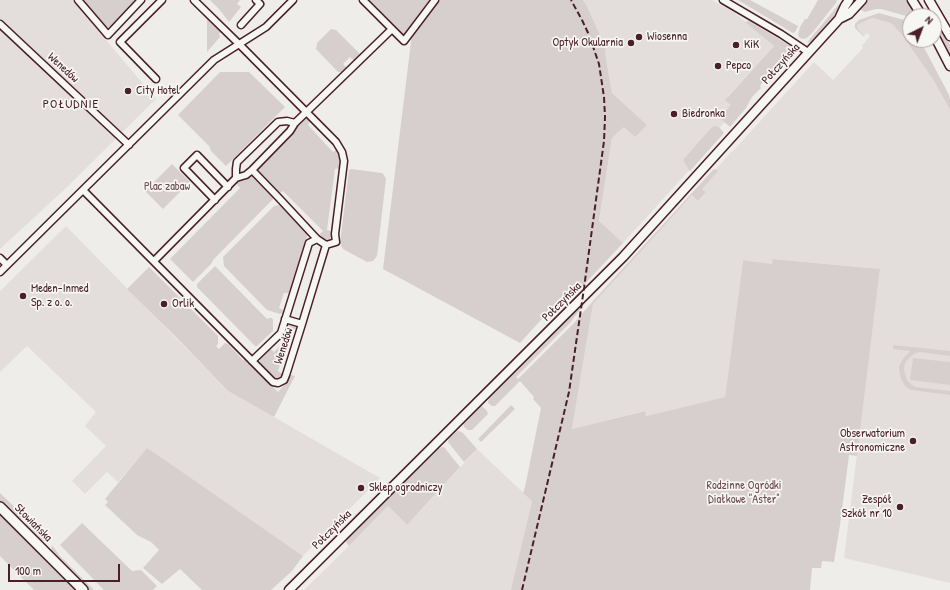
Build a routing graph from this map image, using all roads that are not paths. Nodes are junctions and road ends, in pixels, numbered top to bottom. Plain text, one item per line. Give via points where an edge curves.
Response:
1 (78, 0) edge
2 (141, 0) edge
3 (162, 0) edge
4 (194, 0) edge
5 (293, 0) edge
6 (363, 0) edge
7 (435, 0) edge
8 (724, 0) edge
9 (849, 0) edge
10 (862, 0) edge
11 (928, 0) edge
12 (260, 1) edge
13 (839, 19) junction
14 (0, 24) edge
15 (241, 26) dead end
16 (392, 29) junction
17 (950, 36) edge
18 (239, 44) junction
19 (941, 48) edge
20 (808, 52) junction
21 (950, 66) edge
22 (156, 79) dead end
23 (307, 112) junction
24 (295, 122) junction
25 (129, 145) junction
26 (252, 170) junction
27 (236, 178) junction
28 (228, 187) junction
29 (83, 190) junction
30 (215, 200) junction
31 (317, 239) junction
32 (326, 245) junction
33 (0, 258) edge
34 (154, 261) junction
35 (7, 266) junction
36 (0, 272) edge
37 (285, 319) junction
38 (302, 324) junction
39 (252, 361) junction
40 (0, 507) edge
41 (83, 590) edge
42 (289, 590) edge

1 - 2 street via 108,35
3 - 22 street via 120,42
4 - 18 street, Wenedów
5 - 18 street via 266,27
6 - 16 street
7 - 16 street via 404,41
8 - 20 street
9 - 13 street, Połczyńska
10 - 13 street, Połczyńska via 849,14
11 - 17 street
12 - 15 street
13 - 20 street, Połczyńska
14 - 25 street, Wenedów
16 - 23 street
18 - 23 street, Wenedów
18 - 25 street via 214,60
19 - 21 street
20 - 42 street, Połczyńska via 623,257
23 - 24 street
23 - 32 street, Wenedów via 336,142 344,161 336,242
24 - 26 street via 290,131
24 - 27 street via 278,122 238,162
25 - 29 street
26 - 27 street
26 - 31 street
27 - 28 street
28 - 30 street
28 - 30 street via 197,155 184,168
29 - 34 street, Wenedów
29 - 35 street
30 - 34 street
31 - 32 street
31 - 37 street, Wenedów via 309,243
32 - 38 street, Wenedów
33 - 35 street
34 - 39 street, Wenedów
35 - 36 street
37 - 38 street, Wenedów
37 - 39 street, Wenedów via 281,333
38 - 39 street, Wenedów via 284,380 273,382
40 - 41 main road, Słowiańska

